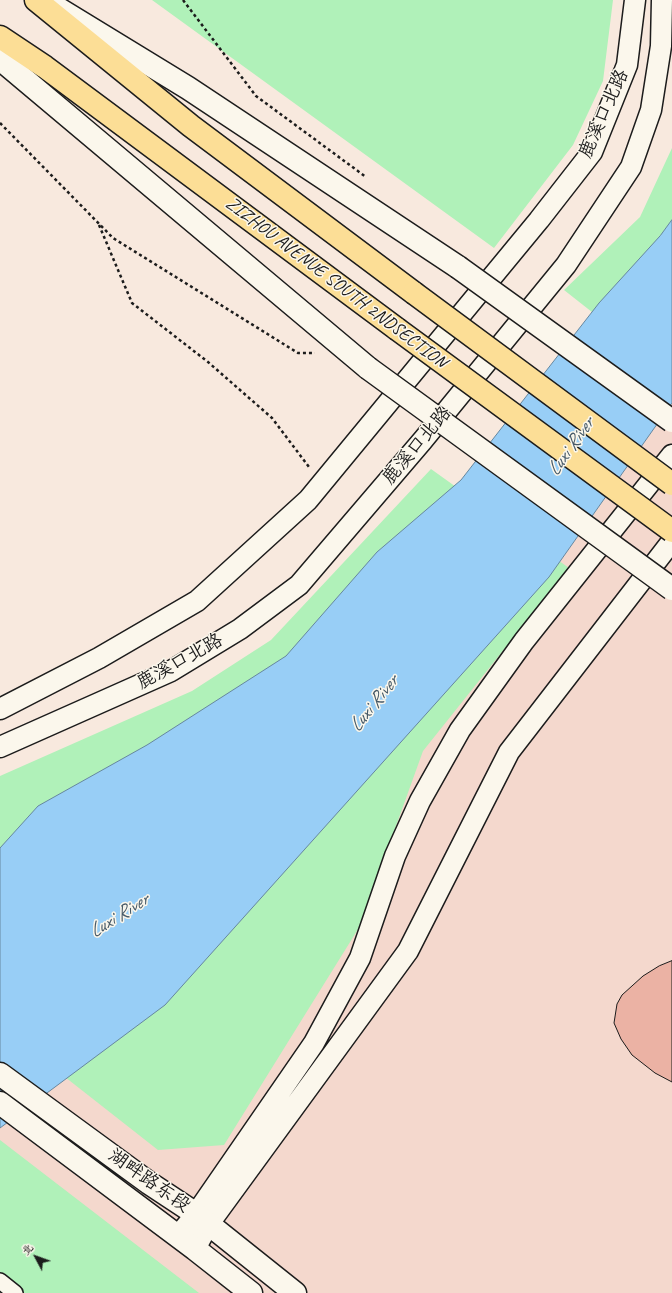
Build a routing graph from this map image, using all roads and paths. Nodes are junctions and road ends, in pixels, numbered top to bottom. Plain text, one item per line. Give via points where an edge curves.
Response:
1 (36, 0) edge
2 (45, 0) edge
3 (183, 0) edge
4 (635, 0) edge
5 (662, 0) edge
6 (0, 38) edge
7 (0, 59) edge
8 (0, 123) edge
9 (369, 179) dead end
10 (98, 223) junction
11 (360, 361) junction
12 (672, 421) edge
13 (672, 455) edge
14 (322, 483) junction
15 (672, 484) edge
16 (672, 531) edge
17 (672, 540) edge
18 (672, 589) edge
19 (0, 709) edge
20 (0, 747) edge
21 (0, 1074) edge
22 (0, 1103) edge
23 (202, 1220) junction
24 (186, 1242) junction
25 (0, 1281) edge
26 (15, 1293) edge
27 (251, 1293) edge
28 (295, 1293) edge

1 - 15 main road, ZIZHOU AVENUE SOUTH 2NDSECTION, bridge via 191,126
2 - 12 main road, bridge via 188,88 458,267
3 - 9 path via 256,96
4 - 14 street, 鹿溪口北路 via 627,65 592,152
5 - 20 street, 鹿溪口北路 via 661,46 651,110 631,167 566,265 424,440 299,585 240,629 171,671
6 - 16 main road, ZIZHOU AVENUE SOUTH 2NDSECTION, bridge via 45,68
7 - 11 main road
8 - 10 path
10 - 11 path via 113,238 298,353
10 - 14 path via 132,303 208,362 272,418
11 - 18 main road, bridge
13 - 23 street via 524,641 460,730 420,801 395,856 360,958 314,1042
14 - 19 street, 鹿溪口北路 via 308,500 197,601 100,658
17 - 23 street via 509,752 408,951
21 - 23 main road, 湖畔路东段
22 - 24 main road, 湖畔路东段
23 - 24 street
23 - 28 main road, 湖畔路东段
24 - 27 main road, 湖畔路东段
25 - 26 street

